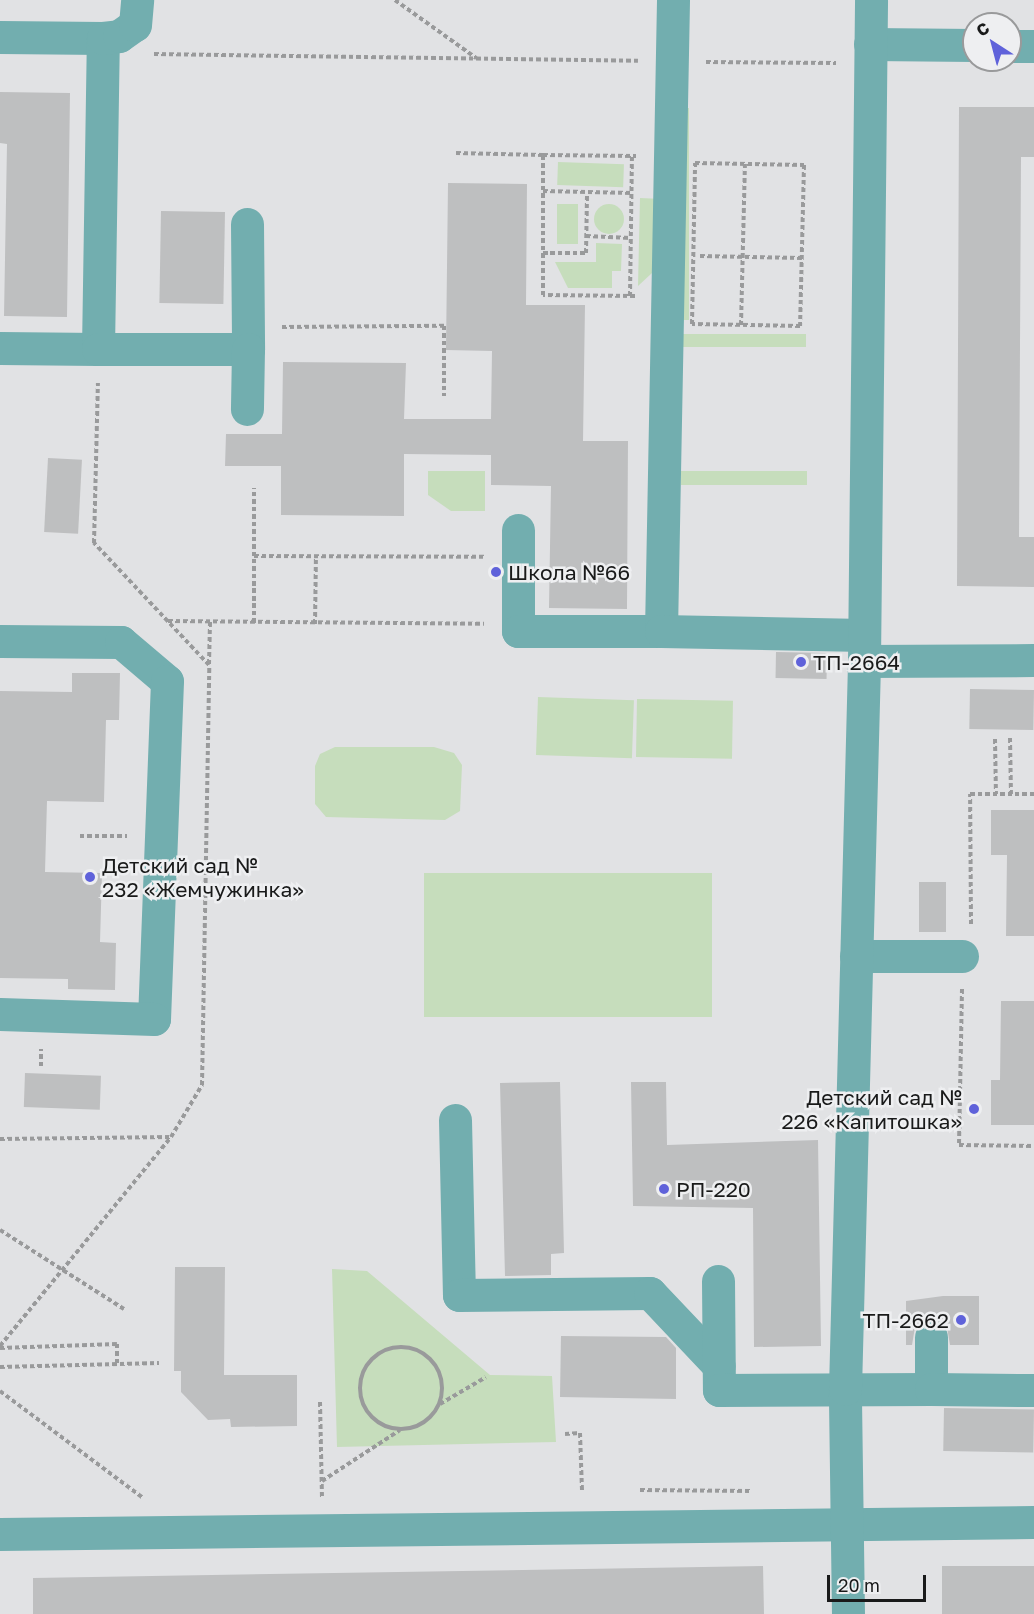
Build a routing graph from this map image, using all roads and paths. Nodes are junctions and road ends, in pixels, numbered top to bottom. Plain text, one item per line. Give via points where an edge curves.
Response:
1 (137, 0) edge
2 (395, 0) edge
3 (673, 0) edge
4 (871, 0) edge
5 (0, 37) edge
6 (103, 45) junction
7 (962, 46) edge
8 (870, 54) junction
9 (476, 58) junction
10 (671, 61) junction
11 (456, 153) dead end
12 (543, 155) junction
13 (632, 156) junction
14 (669, 157) junction
15 (745, 164) junction
16 (543, 191) junction
17 (587, 193) junction
18 (631, 193) junction
19 (668, 194) junction
20 (248, 224) dead end
21 (586, 236) junction
22 (631, 238) junction
23 (543, 253) junction
24 (693, 256) junction
25 (742, 256) junction
26 (802, 258) junction
27 (630, 296) junction
28 (666, 297) junction
29 (741, 325) junction
30 (248, 338) junction
31 (0, 348) edge
32 (98, 349) junction
33 (444, 396) dead end
34 (247, 409) dead end
35 (254, 488) dead end
36 (518, 543) joint
37 (254, 555) junction
38 (315, 556) junction
39 (168, 621) dead end
40 (210, 622) junction
41 (254, 623) junction
42 (315, 624) junction
43 (518, 624) junction
44 (661, 631) junction
45 (0, 641) edge
46 (864, 648) junction
47 (1034, 660) edge
48 (209, 665) dead end
49 (1010, 738) dead end
50 (995, 739) dead end
51 (996, 794) dead end
52 (1011, 794) dead end
53 (80, 836) dead end
54 (161, 836) junction
55 (856, 956) junction
56 (962, 956) dead end
57 (0, 1014) edge
58 (455, 1120) dead end
59 (171, 1137) dead end
60 (47, 1138) dead end
61 (0, 1139) edge
62 (959, 1145) dead end
63 (1034, 1146) edge
64 (0, 1230) edge
65 (61, 1269) junction
66 (718, 1281) dead end
67 (124, 1309) dead end
68 (931, 1337) dead end
69 (0, 1347) edge
70 (159, 1363) dead end
71 (117, 1364) junction
72 (718, 1366) junction
73 (0, 1367) edge
74 (486, 1377) dead end
75 (845, 1389) junction
76 (931, 1389) junction
77 (1034, 1390) edge
78 (0, 1391) edge
79 (320, 1402) dead end
80 (439, 1405) junction
81 (400, 1430) junction
82 (565, 1434) dead end
83 (321, 1482) junction
84 (630, 1490) dead end
85 (570, 1491) dead end
86 (582, 1491) junction
87 (594, 1491) dead end
88 (322, 1495) junction
89 (334, 1495) dead end
90 (310, 1496) dead end
91 (152, 1498) dead end
92 (847, 1522) junction
93 (1034, 1522) edge
94 (772, 1523) junction
95 (322, 1529) junction
96 (0, 1534) edge
97 (848, 1614) edge

1 - 6 street via 135,24
2 - 9 path
3 - 10 street
4 - 8 street
5 - 6 street
6 - 9 path
6 - 32 street
7 - 8 street
8 - 10 path
8 - 46 street
9 - 10 path
10 - 14 street
11 - 12 path
12 - 13 path
12 - 16 path
13 - 14 path
13 - 18 path
14 - 19 street
15 - 24 path via 695,163
15 - 25 path
15 - 26 path via 804,165
16 - 17 path
16 - 23 path
17 - 18 path
17 - 21 path
18 - 19 path
18 - 22 path
19 - 28 street
20 - 30 street
21 - 22 path
21 - 23 path via 586,253
22 - 27 path
23 - 27 path via 543,295
24 - 25 path
24 - 29 path via 692,324
25 - 26 path
25 - 29 path
26 - 29 path via 800,326
27 - 28 path
28 - 44 street
30 - 32 street
30 - 33 path via 444,326
30 - 34 street
31 - 32 street
35 - 37 path
36 - 38 path
36 - 43 street
37 - 38 path
37 - 41 path
38 - 42 path
39 - 40 path
40 - 41 path
40 - 48 path
41 - 42 path
42 - 43 path
43 - 44 street via 518,631
44 - 46 street
45 - 54 street via 121,642 167,681
46 - 47 street
46 - 55 street
49 - 52 path
50 - 51 path
53 - 54 path
54 - 57 street via 154,1019
55 - 56 street
55 - 75 street
58 - 72 street via 459,1295 650,1293
59 - 65 path
60 - 61 path
62 - 63 path
64 - 65 path
65 - 67 path
65 - 69 path
66 - 72 street
68 - 76 street
69 - 71 path via 117,1344
70 - 71 path
71 - 73 path
72 - 75 street via 719,1390
74 - 80 path
75 - 76 street
75 - 92 street
76 - 77 street
78 - 91 path via 142,1498
79 - 83 path
80 - 81 path via 425,1422
80 - 81 path via 442,1386 432,1361 408,1347 381,1352 363,1371 361,1398 375,1420
81 - 83 path
82 - 86 path via 580,1433
83 - 88 path
84 - 94 path via 749,1488
85 - 86 path
86 - 87 path
88 - 89 path
88 - 90 path
88 - 95 path
92 - 93 street
92 - 94 street
92 - 97 street
94 - 95 street
95 - 96 street

